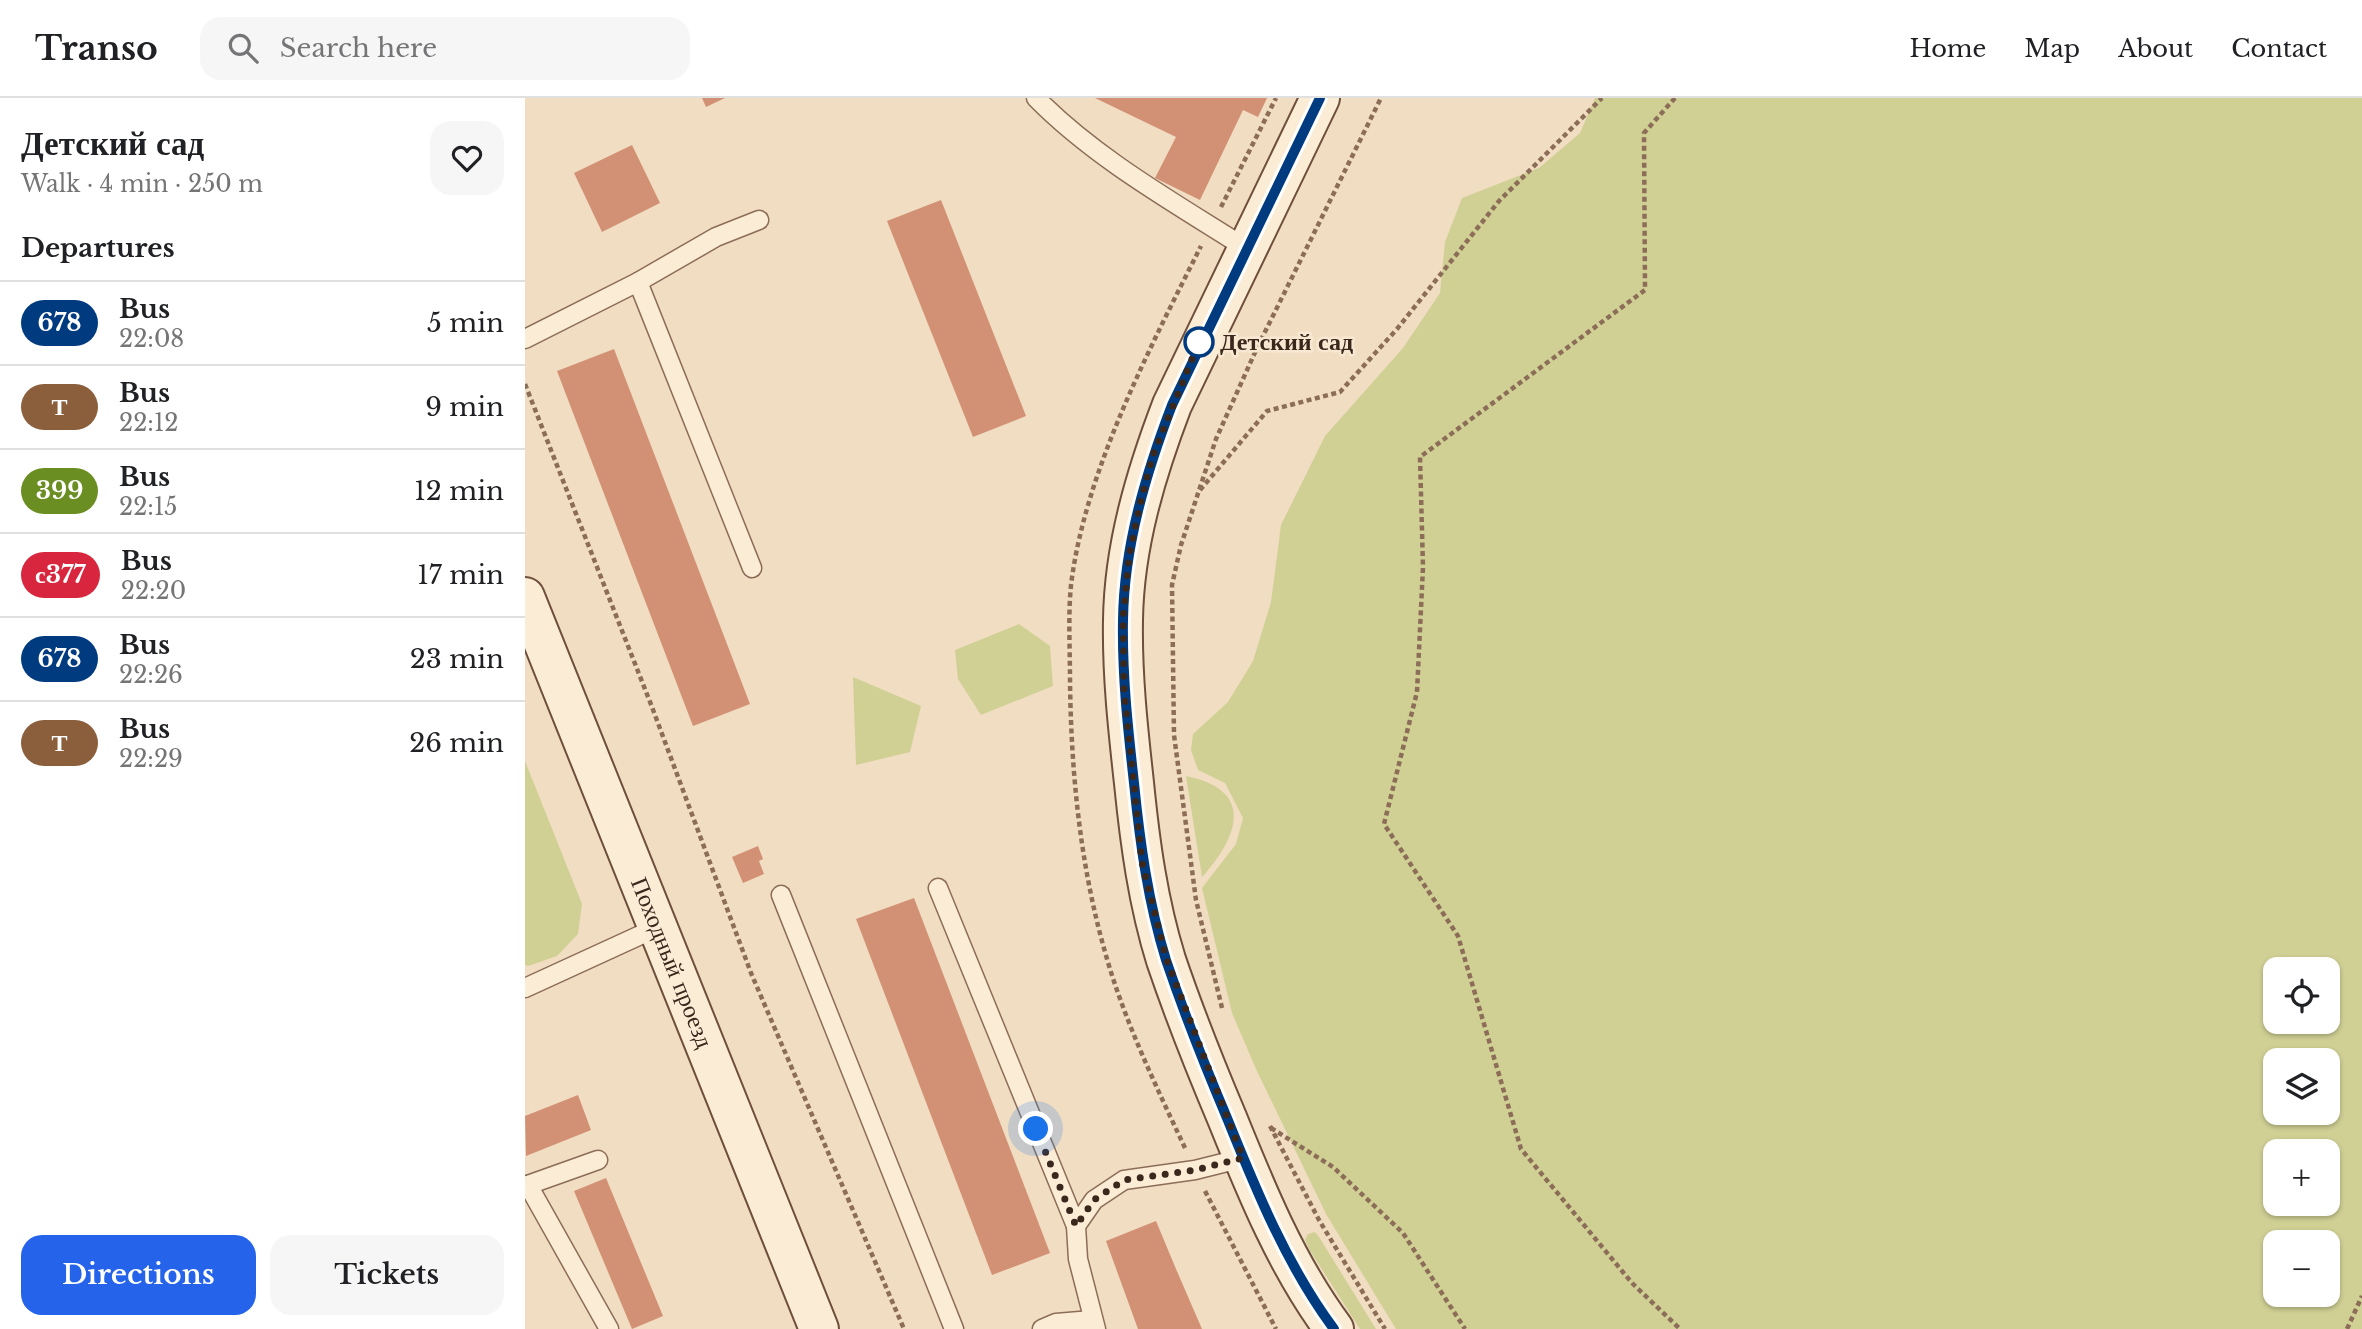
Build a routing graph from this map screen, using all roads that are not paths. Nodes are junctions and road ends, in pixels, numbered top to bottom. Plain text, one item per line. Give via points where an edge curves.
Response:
1 (1036, 98) edge
2 (1320, 98) edge
3 (759, 220) dead end
4 (1247, 249) junction
5 (638, 282) junction
6 (525, 339) edge
7 (752, 568) dead end
8 (525, 597) edge
9 (938, 888) dead end
10 (781, 895) dead end
11 (658, 927) junction
12 (525, 988) edge
13 (1243, 1158) junction
14 (598, 1160) dead end
15 (527, 1186) edge
16 (1076, 1226) junction
17 (1094, 1325) edge
18 (609, 1329) edge
19 (819, 1329) edge
20 (954, 1329) edge
21 (1042, 1329) edge
22 (1334, 1329) edge

1 - 4 lane via 1112,160
2 - 4 street
3 - 5 lane via 716,237
4 - 13 street via 1199,342 1153,455 1129,556 1123,618 1124,690 1142,862 1166,958
5 - 6 lane
5 - 7 lane
8 - 11 street, Походный проезд
9 - 16 lane
10 - 20 lane
11 - 12 lane
11 - 19 street, Походный проезд
13 - 16 lane via 1124,1180 1094,1200
13 - 22 street via 1315,1304
14 - 15 lane
15 - 18 lane
16 - 17 lane via 1078,1259
17 - 21 lane via 1056,1324

